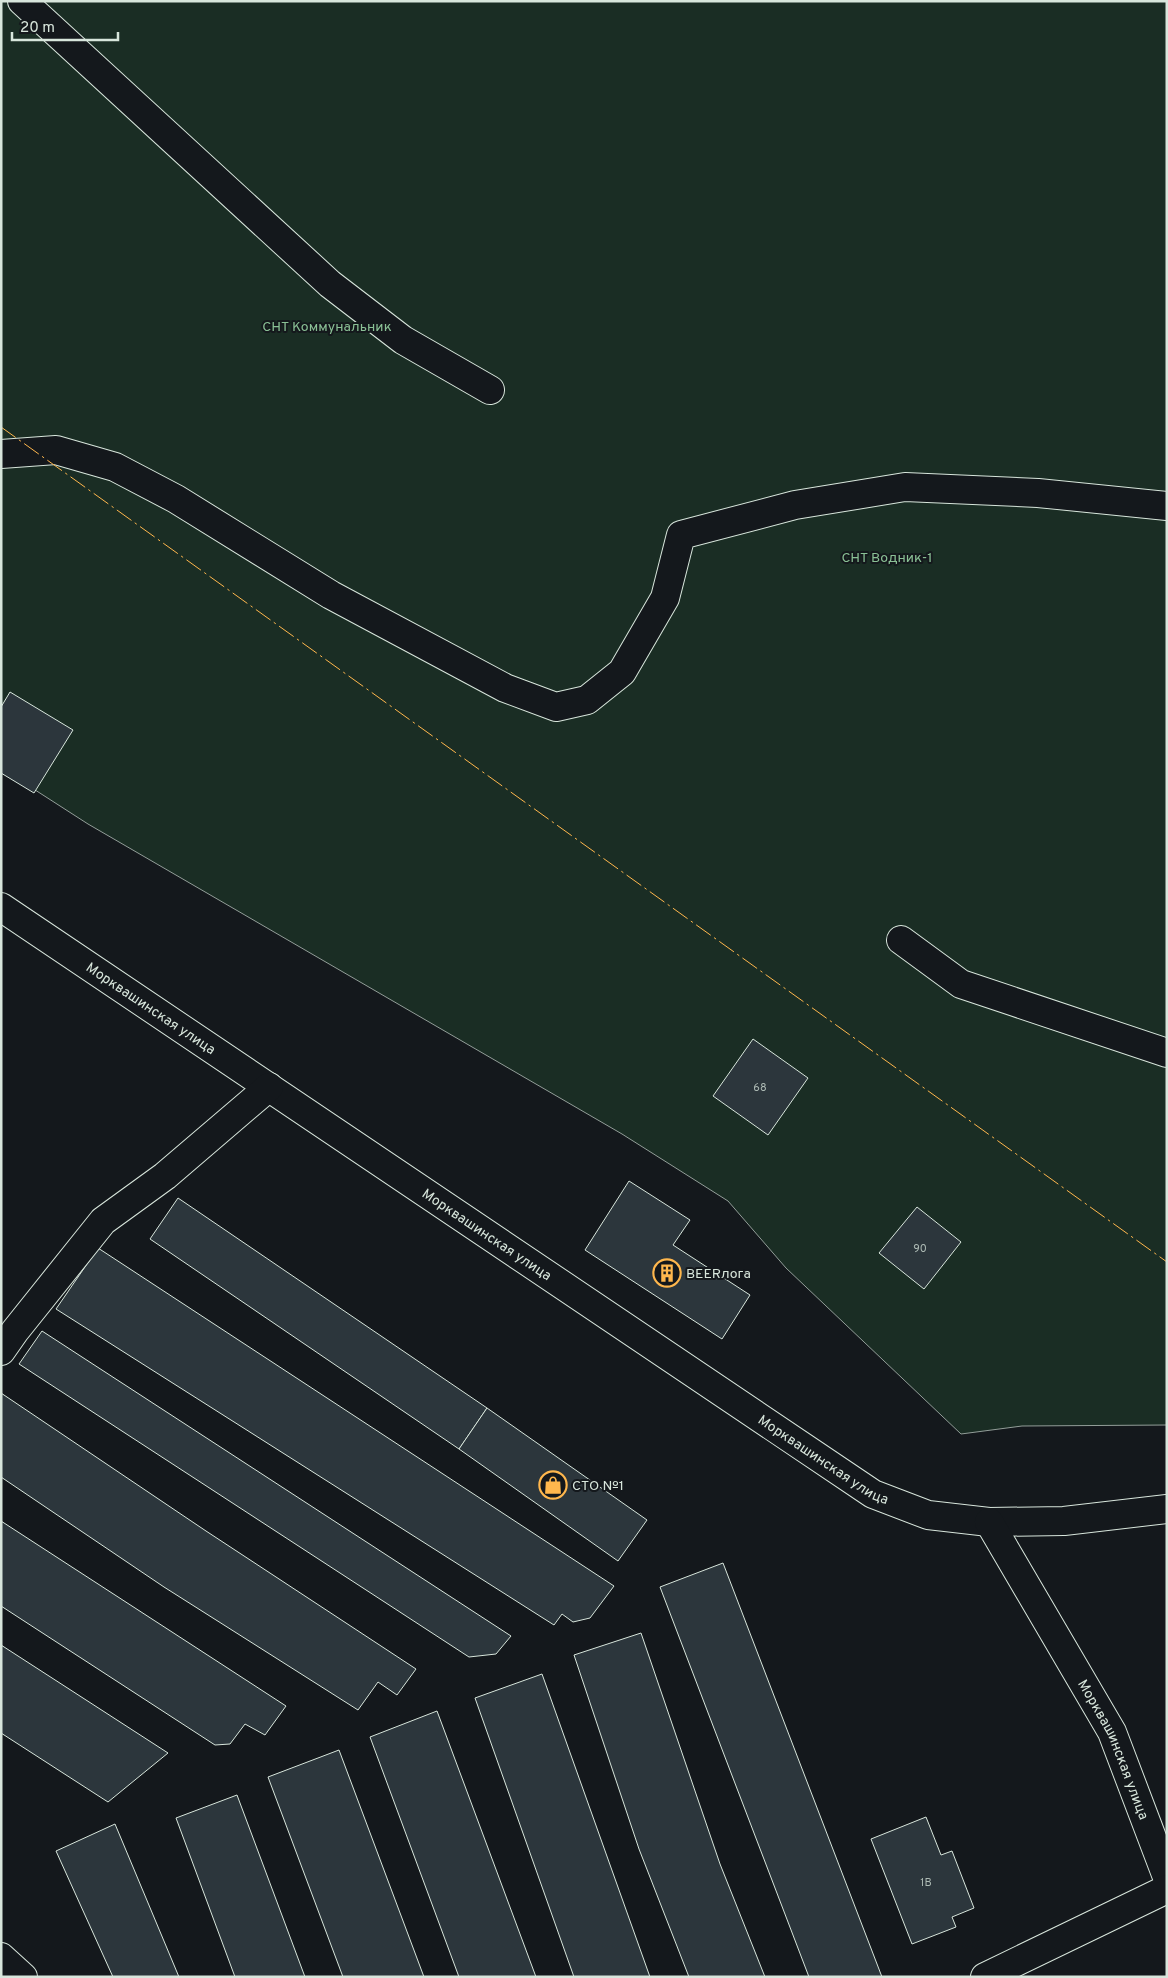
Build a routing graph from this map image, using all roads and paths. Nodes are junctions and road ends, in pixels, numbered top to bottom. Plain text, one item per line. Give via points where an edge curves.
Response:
1 (22, 1) edge
2 (490, 390) dead end
3 (1, 454) edge
4 (1167, 506) edge
5 (1, 907) edge
6 (901, 940) dead end
7 (1167, 1053) edge
8 (269, 1087) junction
9 (1, 1351) edge
10 (1167, 1509) edge
11 (989, 1522) junction
12 (1167, 1877) edge
13 (1167, 1889) edge
14 (1, 1957) edge
15 (23, 1977) edge
16 (985, 1977) edge

1 - 2 street via 330,284 403,340
3 - 4 street via 56,450 115,467 176,499 331,596 504,688 556,707 587,700 622,672 665,598 680,535 795,504 906,487 1038,494
5 - 8 street, Морквашинская улица
6 - 7 street via 961,984
8 - 9 street via 165,1176 103,1221
8 - 11 street, Морквашинская улица via 873,1494 928,1515
10 - 11 street, Морквашинская улица via 1064,1520
11 - 12 street, Морквашинская улица via 1112,1732
13 - 16 street
14 - 15 street

